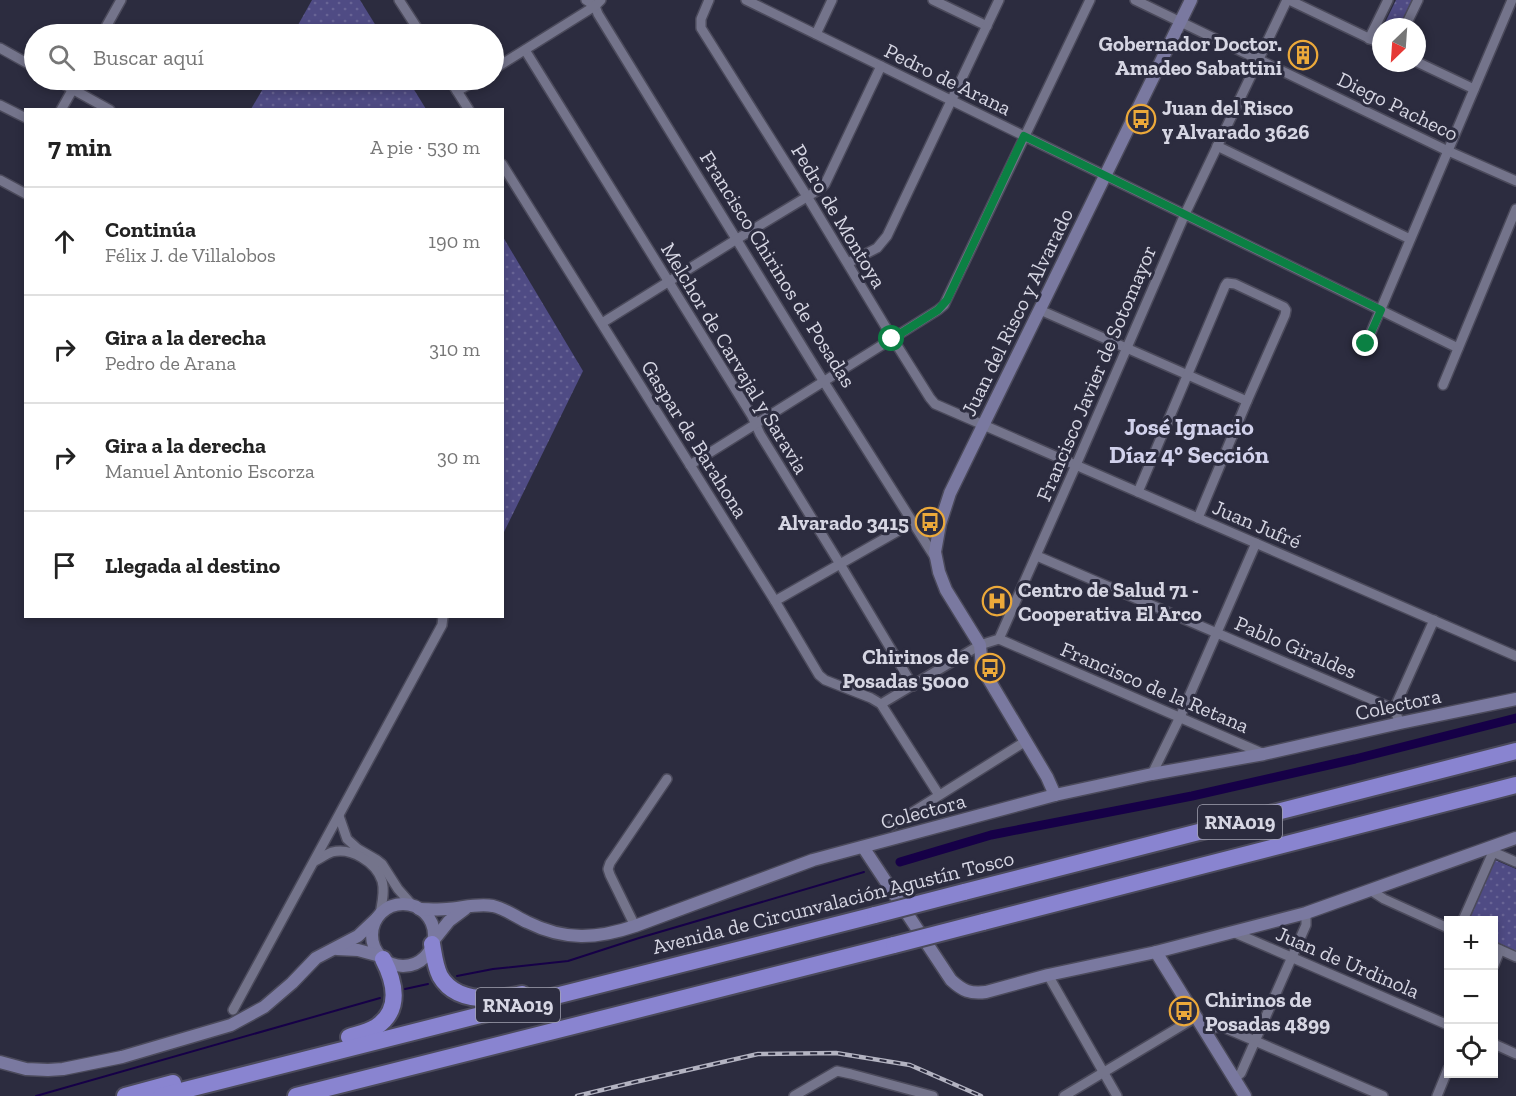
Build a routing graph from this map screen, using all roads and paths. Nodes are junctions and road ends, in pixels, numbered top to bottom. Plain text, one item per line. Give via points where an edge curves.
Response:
1 (121, 0) edge
2 (399, 0) edge
3 (586, 0) edge
4 (710, 0) edge
5 (746, 0) edge
6 (832, 0) edge
7 (933, 0) edge
8 (999, 0) edge
9 (1090, 0) edge
10 (1135, 0) edge
11 (1191, 0) edge
12 (1288, 0) edge
13 (1388, 0) edge
14 (1418, 0) edge
15 (1512, 0) edge
16 (598, 3) edge
17 (759, 3) edge
18 (1409, 18) edge
19 (1180, 22) junction
20 (108, 24) edge
21 (415, 24) edge
22 (987, 26) junction
23 (816, 34) junction
24 (1369, 39) junction
25 (1372, 40) edge
26 (0, 48) edge
27 (525, 50) junction
28 (1258, 59) junction
29 (24, 61) edge
30 (504, 63) edge
31 (881, 66) junction
32 (1426, 66) edge
33 (1474, 89) junction
34 (72, 90) edge
35 (75, 90) edge
36 (457, 91) edge
37 (951, 100) junction
38 (0, 105) edge
39 (62, 108) edge
40 (106, 108) edge
41 (468, 108) edge
42 (24, 117) edge
43 (1024, 136) junction
44 (1217, 146) junction
45 (1448, 151) junction
46 (504, 167) edge
47 (1105, 176) junction
48 (0, 180) edge
49 (1516, 181) edge
50 (24, 193) edge
51 (808, 198) junction
52 (1516, 209) edge
53 (1185, 214) junction
54 (737, 239) junction
55 (1410, 239) junction
56 (848, 263) junction
57 (668, 282) junction
58 (1040, 309) junction
59 (1381, 310) junction
60 (602, 323) junction
61 (892, 339) junction
62 (1366, 344) dead end
63 (1127, 348) junction
64 (1458, 348) junction
65 (1187, 374) junction
66 (824, 382) junction
67 (1443, 385) dead end
68 (1247, 400) junction
69 (756, 424) junction
70 (984, 425) junction
71 (690, 465) junction
72 (1076, 465) junction
73 (1138, 492) junction
74 (1198, 518) junction
75 (912, 523) junction
76 (1256, 543) junction
77 (1037, 556) junction
78 (936, 559) junction
79 (840, 564) junction
80 (775, 601) junction
81 (443, 618) edge
82 (1434, 621) junction
83 (1217, 633) junction
84 (999, 639) junction
85 (980, 645) junction
86 (1516, 656) edge
87 (913, 686) junction
88 (1516, 699) edge
89 (881, 704) junction
90 (1394, 709) junction
91 (1180, 717) junction
92 (1400, 723) junction
93 (1026, 741) junction
94 (1516, 751) edge
95 (1264, 754) junction
96 (1152, 774) junction
97 (667, 779) dead end
98 (1516, 785) edge
99 (939, 795) junction
100 (1055, 795) junction
101 (339, 816) junction
102 (892, 825) dead end
103 (1516, 838) edge
104 (863, 847) junction
105 (1491, 849) junction
106 (315, 861) junction
107 (1516, 862) edge
108 (1370, 890) junction
109 (468, 906) junction
110 (416, 907) junction
111 (1306, 913) junction
112 (378, 916) junction
113 (1465, 916) edge
114 (635, 926) junction
115 (1444, 926) edge
116 (1233, 932) junction
117 (433, 942) junction
118 (333, 949) junction
119 (1498, 949) edge
120 (1156, 952) junction
121 (1292, 957) junction
122 (1516, 957) edge
123 (382, 958) junction
124 (658, 970) junction
125 (1048, 975) junction
126 (233, 1010) dead end
127 (1196, 1017) junction
128 (1447, 1024) edge
129 (1205, 1032) junction
130 (1255, 1041) junction
131 (1498, 1046) edge
132 (1516, 1054) edge
133 (0, 1062) edge
134 (1103, 1072) junction
135 (1445, 1078) edge
136 (1234, 1080) junction
137 (125, 1096) edge
138 (161, 1096) edge
139 (296, 1096) edge
140 (794, 1096) edge
141 (933, 1096) edge
142 (1064, 1096) edge
143 (1117, 1096) edge
144 (1245, 1096) edge
145 (1383, 1096) edge
146 (1437, 1096) edge

1 - 20 street
2 - 21 street
3 - 16 street, Francisco Chirinos de Posadas
4 - 51 street, Pedro de Montoya via 701,28
5 - 17 street, Pedro de Arana
6 - 23 street
7 - 22 street
8 - 22 street
9 - 43 street
10 - 19 street, Diego Pacheco
11 - 19 main road, Juan del Risco y Alvarado
12 - 24 street
12 - 28 street, Francisco Javier de Sotomayor
13 - 24 street
14 - 18 street
15 - 33 street
16 - 27 street
16 - 54 street, Francisco Chirinos de Posadas via 598,14
17 - 23 street, Pedro de Arana
19 - 28 street, Diego Pacheco
19 - 47 main road, Juan del Risco y Alvarado
22 - 37 street
23 - 31 street, Pedro de Arana
24 - 25 street
26 - 29 street
27 - 30 street
27 - 57 street, Melchor de Carvajal y Saravia
28 - 44 street, Francisco Javier de Sotomayor
28 - 45 street, Diego Pacheco
31 - 37 street, Pedro de Arana
31 - 51 street via 825,184
32 - 33 street
33 - 45 street
34 - 39 street
35 - 40 street
36 - 41 street
37 - 43 street, Pedro de Arana
37 - 56 street via 887,236 877,248
38 - 42 street
43 - 47 street, Pedro de Arana
43 - 61 street via 947,300
44 - 53 street, Francisco Javier de Sotomayor
44 - 55 street
45 - 49 street, Diego Pacheco
45 - 55 street
46 - 60 street, Gaspar de Barahona
47 - 53 street, Pedro de Arana
47 - 58 main road, Juan del Risco y Alvarado
48 - 50 street
51 - 54 street
51 - 56 street, Pedro de Montoya
52 - 64 street
53 - 59 street, Pedro de Arana
53 - 63 street, Francisco Javier de Sotomayor
54 - 57 street
54 - 66 street, Francisco Chirinos de Posadas
55 - 59 street
56 - 61 street, Pedro de Montoya
57 - 60 street
57 - 69 street, Melchor de Carvajal y Saravia
58 - 63 street
58 - 70 main road, Juan del Risco y Alvarado
59 - 62 street
59 - 64 street, Pedro de Arana
60 - 71 street, Gaspar de Barahona
61 - 66 street
61 - 70 street, Pedro de Montoya via 935,404
63 - 65 street
63 - 72 street, Francisco Javier de Sotomayor
64 - 67 street
65 - 68 street
65 - 68 street via 1225,286 1234,284 1286,310
65 - 73 street
66 - 69 street
66 - 75 street, Francisco Chirinos de Posadas
68 - 74 street
69 - 71 street
69 - 79 street, Melchor de Carvajal y Saravia
70 - 72 street, Juan Jufré
70 - 78 main road, Juan del Risco y Alvarado via 950,493 940,524
71 - 80 street, Gaspar de Barahona
72 - 73 street, Juan Jufré
72 - 77 street, Francisco Javier de Sotomayor
73 - 74 street, Juan Jufré
74 - 76 street, Juan Jufré
75 - 78 street, Francisco Chirinos de Posadas
75 - 79 street
76 - 82 street, Juan Jufré
76 - 83 street
77 - 83 street, Pablo Giraldes
77 - 84 street, Francisco Javier de Sotomayor
78 - 85 main road, Juan del Risco y Alvarado via 946,590
79 - 80 street
79 - 87 street, Melchor de Carvajal y Saravia
80 - 89 street, Gaspar de Barahona via 819,675
81 - 101 street
82 - 86 street, Juan Jufré
82 - 90 street
83 - 90 street, Pablo Giraldes
83 - 91 street
84 - 85 street
84 - 91 street, Francisco de la Retana
85 - 87 street
85 - 93 main road via 982,668
87 - 89 street
88 - 92 main road, Colectora
89 - 99 street
90 - 92 street
91 - 95 street, Francisco de la Retana
91 - 96 street
92 - 95 main road, Colectora
93 - 99 street
93 - 100 main road
94 - 124 highway, Avenida de Circunvalación Agustín Tosco / RNA019, bridge
95 - 96 main road, Colectora
96 - 100 main road, Colectora
97 - 114 street via 610,863 610,875
98 - 139 highway, RNA019, bridge
99 - 102 street
100 - 104 main road, Colectora
101 - 106 street
101 - 110 street via 347,839 382,864
103 - 105 main road, Colectora
104 - 114 main road via 813,860
104 - 125 main road, Colectora via 960,988 986,992
105 - 107 street
105 - 108 main road, Colectora
105 - 113 street
106 - 112 street via 333,852 353,854 368,861 381,878 383,893
106 - 126 street
108 - 111 main road, Colectora
108 - 115 street
109 - 110 main road
109 - 114 main road via 496,907 547,930 575,937 609,934
109 - 117 main road via 449,921
110 - 112 main road via 395,905
110 - 117 main road via 432,925
111 - 116 main road, Colectora
111 - 121 street via 1306,925
112 - 118 main road via 358,936
112 - 123 main road via 372,940
116 - 120 main road, Colectora
116 - 121 street, Juan de Urdinola
117 - 123 main road via 424,958 411,965 396,965
117 - 124 highway via 441,978 459,993 472,997 505,997 601,975
118 - 123 main road via 358,950
118 - 133 main road via 316,958 264,1007 218,1030 63,1069 26,1069
119 - 122 street
120 - 125 main road, Colectora
120 - 127 main road
121 - 128 street, Juan de Urdinola
121 - 130 street
123 - 137 highway via 392,977 394,1000 387,1017 371,1030
124 - 138 highway, Avenida de Circunvalación Agustín Tosco / RNA019
125 - 134 street
127 - 129 main road
127 - 134 street
129 - 130 street via 1219,1027
129 - 136 main road
130 - 136 street
130 - 145 street
131 - 132 street
134 - 142 street
134 - 143 street
135 - 146 street
136 - 144 main road
140 - 141 street via 837,1071

